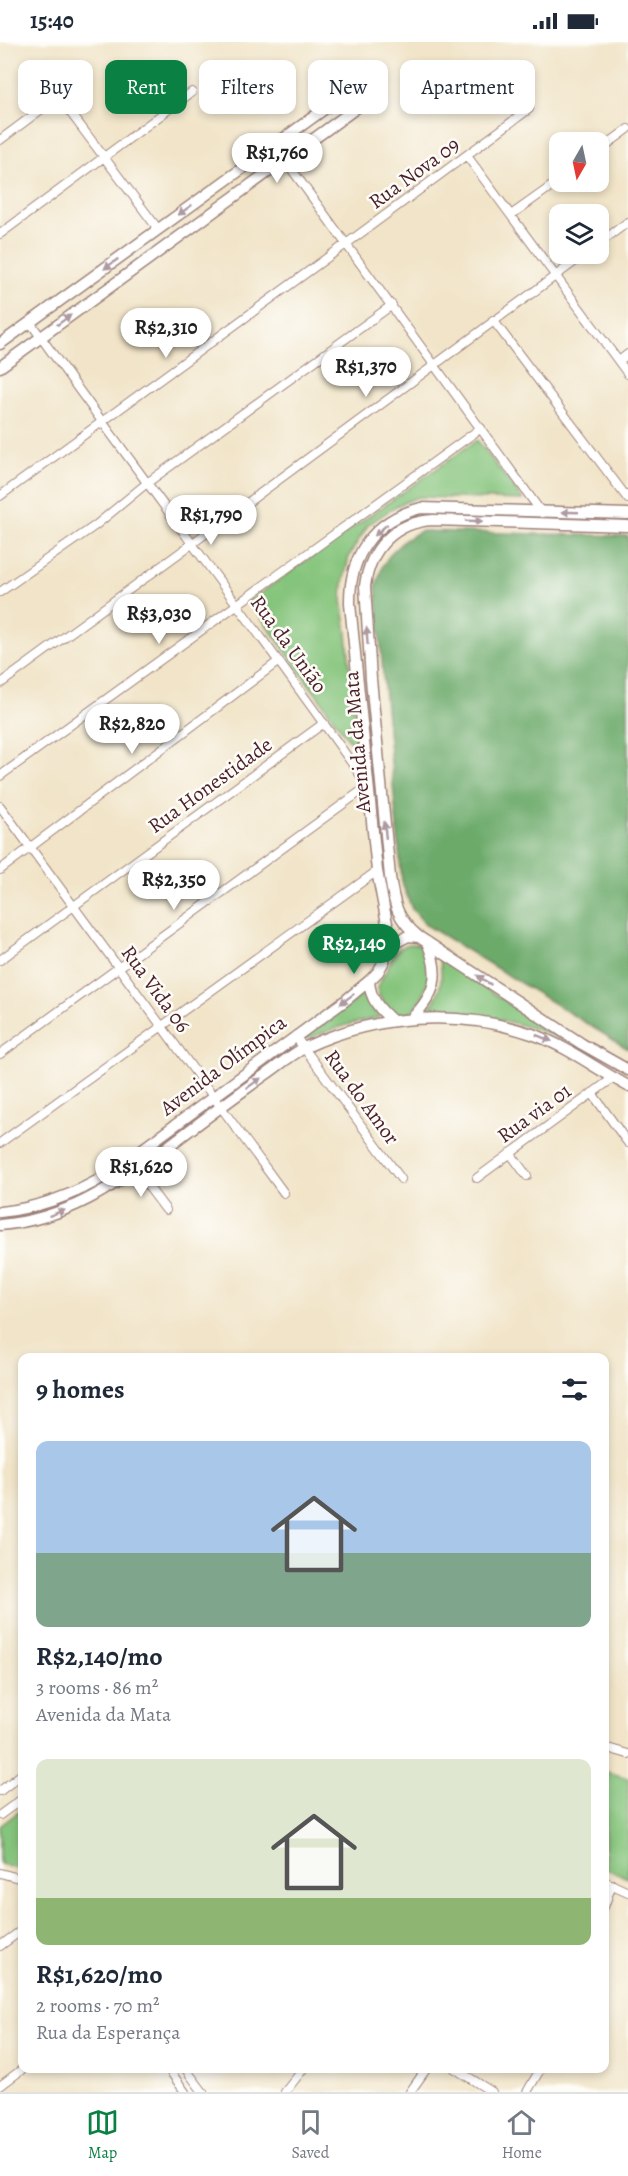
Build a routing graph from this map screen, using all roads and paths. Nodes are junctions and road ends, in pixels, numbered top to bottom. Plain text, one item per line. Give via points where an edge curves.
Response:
1 (192, 92) dead end
2 (35, 114) edge
3 (71, 114) edge
4 (522, 114) edge
5 (628, 129) edge
6 (0, 140) edge
7 (609, 143) edge
8 (274, 145) junction
9 (467, 156) junction
10 (104, 157) junction
11 (285, 160) junction
12 (549, 188) edge
13 (511, 215) junction
14 (628, 222) edge
15 (158, 230) junction
16 (0, 234) edge
17 (609, 236) edge
18 (347, 244) junction
19 (571, 264) edge
20 (555, 275) junction
21 (392, 305) junction
22 (493, 320) junction
23 (30, 322) junction
24 (41, 337) junction
25 (0, 344) edge
26 (628, 354) edge
27 (619, 361) junction
28 (434, 363) junction
29 (0, 368) edge
30 (628, 374) edge
31 (102, 420) junction
32 (481, 428) junction
33 (147, 483) junction
34 (0, 496) edge
35 (628, 499) edge
36 (541, 511) junction
37 (628, 514) edge
38 (550, 524) junction
39 (628, 526) edge
40 (194, 543) junction
41 (0, 592) edge
42 (237, 604) junction
43 (279, 661) junction
44 (0, 684) edge
45 (324, 723) junction
46 (0, 776) edge
47 (366, 787) junction
48 (0, 806) edge
49 (32, 847) junction
50 (0, 870) edge
51 (377, 871) junction
52 (74, 906) junction
53 (423, 940) junction
54 (389, 946) junction
55 (0, 960) edge
56 (118, 968) junction
57 (369, 981) junction
58 (411, 1019) junction
59 (393, 1021) junction
60 (161, 1025) junction
61 (295, 1036) junction
62 (304, 1048) junction
63 (0, 1054) edge
64 (628, 1070) edge
65 (613, 1078) junction
66 (628, 1086) edge
67 (592, 1093) junction
68 (213, 1096) junction
69 (221, 1106) junction
70 (0, 1143) edge
71 (628, 1143) edge
72 (510, 1154) junction
73 (136, 1170) junction
74 (527, 1176) dead end
75 (477, 1178) dead end
76 (401, 1179) dead end
77 (284, 1193) dead end
78 (166, 1210) dead end
79 (0, 1212) edge
80 (0, 1225) edge
81 (609, 1748) edge
82 (628, 1754) edge
83 (18, 1777) edge
84 (0, 1791) edge
85 (18, 1802) edge
86 (0, 1815) edge
87 (0, 1874) edge
88 (18, 1878) edge
89 (609, 1883) edge
90 (628, 1892) edge
91 (18, 1933) edge
92 (0, 1946) edge
93 (18, 2072) edge
94 (172, 2073) edge
95 (189, 2073) edge
96 (300, 2073) edge
97 (423, 2073) edge
98 (462, 2073) edge
99 (538, 2073) edge
100 (196, 2083) junction
101 (0, 2086) edge
102 (185, 2092) edge
103 (203, 2092) edge
104 (285, 2092) edge
105 (410, 2092) edge
106 (492, 2092) edge
107 (527, 2092) edge

1 - 10 street
2 - 6 street
3 - 10 street
4 - 9 street, Rua Nova 09
5 - 7 street
8 - 11 street
8 - 11 street via 352,89 370,98
8 -> 15 street
9 - 13 street
9 - 18 street, Rua Nova 09
10 - 15 street
10 - 16 street
11 - 18 street
24 -> 11 street
12 - 13 street
13 - 20 street
14 - 17 street
15 -> 23 street
18 - 21 street
18 - 31 street, Rua Nova 09
19 - 20 street
20 - 22 street
20 - 27 street
21 - 28 street
21 - 33 street
22 - 28 street
22 - 35 street
23 - 24 street, Rua da União
23 - 25 street
24 - 29 street
24 - 31 street, Rua da União
26 - 27 street
27 - 30 street
28 - 32 street
28 - 40 street
31 - 33 street, Rua da União
31 - 34 street, Rua Nova 09
32 - 36 street
32 - 42 street
33 - 40 street, Rua da União
33 - 41 street via 96,525
37 -> 36 street, Avenida da Mata
36 - 38 street
36 -> 47 street, Avenida da Mata via 421,508 402,514 385,526 359,554 350,584 350,604
38 - 39 street, Avenida da Mata
53 -> 38 street, Avenida da Mata via 399,915 390,877 367,636 367,570 381,545 412,522
40 - 42 street, Rua da União
40 - 44 street
42 - 43 street, Rua da União
42 - 46 street
43 - 45 street, Rua da União
43 - 49 street
45 - 47 street, Rua da União
45 - 52 street, Rua Honestidade
47 - 51 street, Avenida da Mata
47 - 56 street
48 - 49 street, Rua Vida 06
49 - 50 street
49 - 52 street, Rua Vida 06
51 - 54 street, Avenida da Mata
51 - 60 street
52 - 55 street, Rua Honestidade
52 - 56 street, Rua Vida 06
53 - 54 street via 408,936
53 - 58 street via 435,965 435,982 428,1000
64 -> 53 street, Avenida da Mata
54 - 57 street via 384,961
56 - 60 street, Rua Vida 06
56 - 63 street
57 - 59 street via 372,996
57 -> 61 street, Avenida Olímpica
58 - 59 street
58 -> 65 street via 483,1022 532,1034 555,1043
59 - 62 street, Avenida Olímpica
60 - 68 street, Rua Vida 06
60 - 70 street
61 - 62 street, Rua do Amor
61 - 68 street, Avenida Olímpica
69 -> 62 street, Avenida Olímpica
62 - 76 street, Rua do Amor
65 - 66 street
65 - 67 street, Rua via 01
67 - 71 street
67 - 72 street, Rua via 01
68 - 69 street, Rua Vida 06
68 - 79 street, Avenida Olímpica via 86,1188 46,1203
69 - 73 street, Avenida Olímpica
69 - 77 street, Rua Vida 06
72 - 74 street
72 - 75 street, Rua via 01
73 - 78 street
80 -> 73 street, Avenida Olímpica via 52,1215 93,1198
81 - 82 street
83 - 84 street
85 - 86 street
87 - 88 street
89 - 90 street
91 - 92 street
93 - 101 street
94 - 102 street
95 - 100 street
96 - 104 street
97 - 105 street
98 - 106 street
99 - 107 street
100 - 102 street
100 - 103 street

